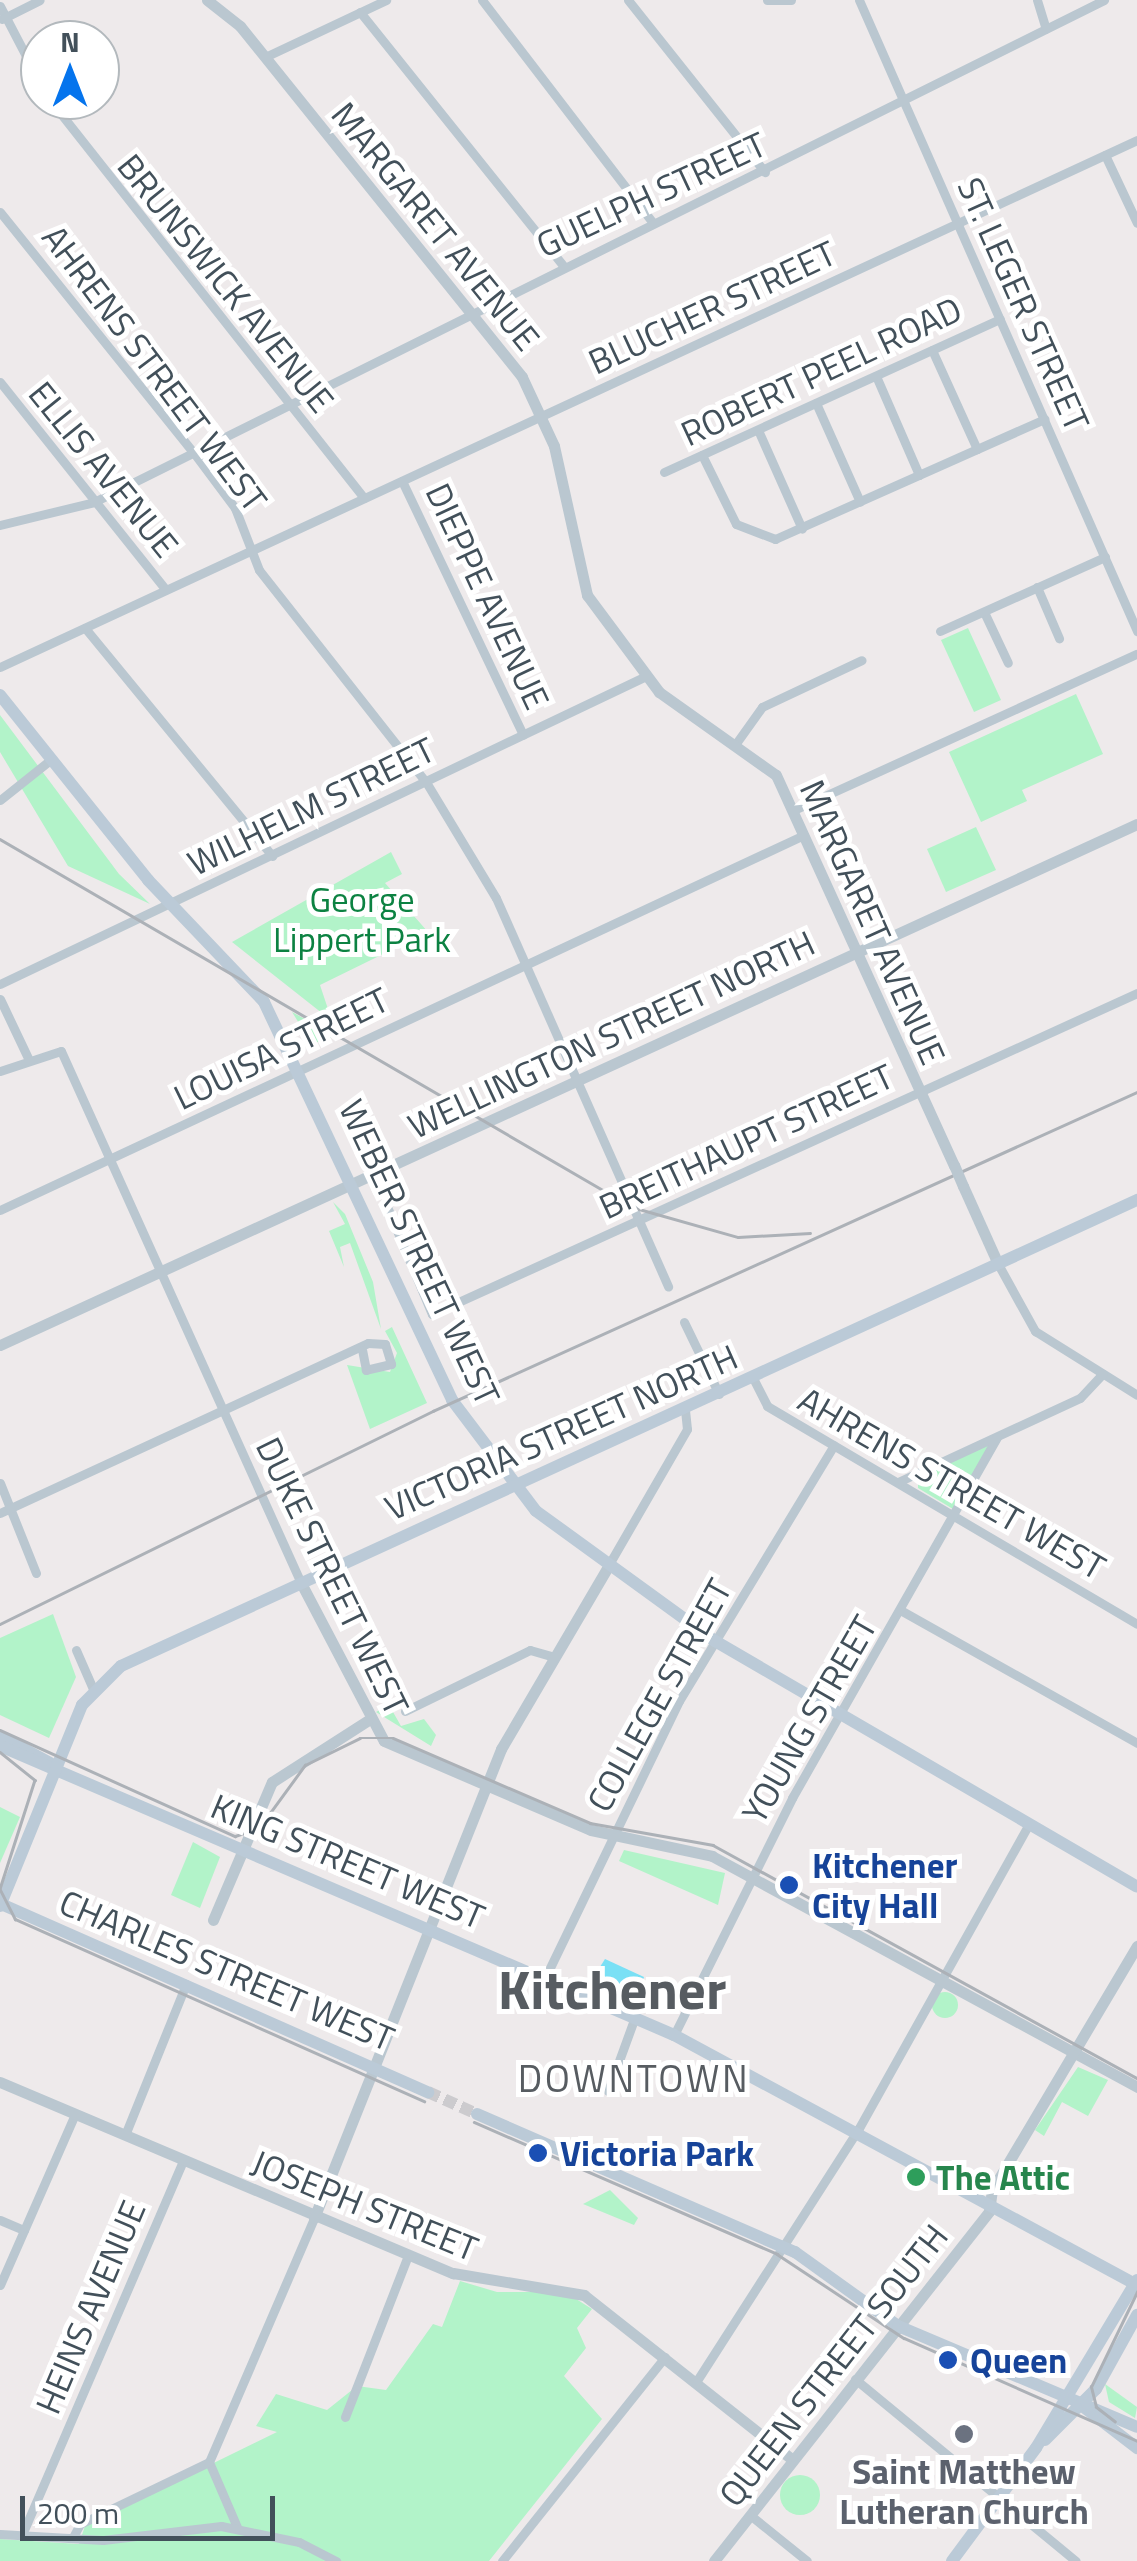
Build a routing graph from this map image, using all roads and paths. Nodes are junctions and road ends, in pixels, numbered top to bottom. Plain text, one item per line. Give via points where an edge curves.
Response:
1 (40, 0) edge
2 (207, 0) edge
3 (386, 0) edge
4 (482, 0) edge
5 (628, 0) edge
6 (767, 0) edge
7 (791, 0) edge
8 (859, 0) edge
9 (1037, 0) edge
10 (1104, 0) edge
11 (0, 6) edge
12 (360, 12) junction
13 (2, 19) edge
14 (1046, 29) junction
15 (20, 49) edge
16 (265, 57) junction
17 (906, 104) junction
18 (66, 120) edge
19 (1137, 140) edge
20 (1105, 155) junction
21 (765, 172) junction
22 (0, 212) edge
23 (1137, 222) edge
24 (654, 223) junction
25 (957, 225) junction
26 (563, 266) junction
27 (466, 310) junction
28 (1000, 319) junction
29 (932, 350) junction
30 (876, 376) junction
31 (0, 382) edge
32 (816, 403) junction
33 (289, 405) junction
34 (541, 416) junction
35 (1044, 418) junction
36 (758, 430) junction
37 (977, 449) junction
38 (194, 453) junction
39 (702, 455) junction
40 (664, 472) dead end
41 (920, 476) junction
42 (402, 480) junction
43 (364, 498) junction
44 (94, 502) junction
45 (860, 502) junction
46 (0, 525) edge
47 (802, 528) junction
48 (252, 549) junction
49 (1104, 557) junction
50 (1038, 587) junction
51 (165, 589) junction
52 (984, 612) junction
53 (86, 628) junction
54 (940, 631) dead end
55 (1137, 632) edge
56 (1060, 638) dead end
57 (1137, 654) edge
58 (862, 660) dead end
59 (1008, 663) dead end
60 (0, 667) edge
61 (646, 676) junction
62 (0, 695) edge
63 (524, 736) junction
64 (738, 742) junction
65 (49, 761) junction
66 (426, 782) junction
67 (0, 800) edge
68 (794, 810) junction
69 (1137, 824) edge
70 (804, 834) junction
71 (272, 856) junction
72 (170, 903) junction
73 (856, 952) junction
74 (524, 962) junction
75 (0, 984) edge
76 (1137, 993) edge
77 (0, 999) edge
78 (28, 1058) junction
79 (302, 1070) junction
80 (0, 1071) edge
81 (575, 1081) junction
82 (919, 1091) junction
83 (110, 1160) junction
84 (352, 1183) junction
85 (1137, 1200) edge
86 (388, 1209) dead end
87 (0, 1210) edge
88 (638, 1220) junction
89 (998, 1264) junction
90 (160, 1272) junction
91 (668, 1287) dead end
92 (432, 1314) joint
93 (684, 1322) dead end
94 (0, 1345) edge
95 (362, 1350) dead end
96 (1102, 1374) junction
97 (754, 1378) junction
98 (718, 1394) junction
99 (1137, 1395) edge
100 (685, 1409) junction
101 (223, 1412) junction
102 (997, 1437) junction
103 (834, 1445) junction
104 (898, 1482) junction
105 (0, 1483) edge
106 (514, 1487) junction
107 (4, 1511) edge
108 (958, 1518) junction
109 (606, 1568) junction
110 (36, 1573) dead end
111 (300, 1584) junction
112 (902, 1612) junction
113 (1137, 1624) edge
114 (716, 1641) junction
115 (76, 1650) dead end
116 (554, 1656) junction
117 (93, 1688) junction
118 (405, 1711) dead end
119 (840, 1715) junction
120 (367, 1721) junction
121 (0, 1736) edge
122 (1137, 1742) edge
123 (0, 1746) edge
124 (55, 1768) junction
125 (486, 1785) junction
126 (1028, 1825) junction
127 (614, 1835) junction
128 (242, 1847) junction
129 (752, 1877) junction
130 (1137, 1886) edge
131 (1, 1905) edge
132 (213, 1920) dead end
133 (430, 1927) junction
134 (1137, 1946) edge
135 (545, 1978) junction
136 (940, 1980) junction
137 (186, 1984) junction
138 (636, 2018) junction
139 (674, 2034) junction
140 (1075, 2054) junction
141 (374, 2066) junction
142 (0, 2082) edge
143 (1137, 2087) edge
144 (608, 2090) dead end
145 (428, 2092) tunnel mouth
146 (75, 2114) junction
147 (477, 2114) tunnel mouth
148 (859, 2128) junction
149 (125, 2135) junction
150 (183, 2161) junction
151 (990, 2200) junction
152 (314, 2218) junction
153 (0, 2220) edge
154 (24, 2230) junction
155 (783, 2247) junction
156 (408, 2255) junction
157 (1136, 2283) edge
158 (0, 2285) edge
159 (1137, 2315) edge
160 (898, 2326) junction
161 (665, 2357) junction
162 (855, 2379) junction
163 (696, 2382) junction
164 (1096, 2389) junction
165 (1064, 2399) junction
166 (1081, 2405) junction
167 (1102, 2406) junction
168 (345, 2417) dead end
169 (1137, 2427) edge
170 (1036, 2448) junction
171 (1137, 2448) edge
172 (792, 2459) junction
173 (208, 2462) junction
174 (998, 2498) junction
175 (750, 2515) junction
176 (237, 2527) junction
177 (24, 2530) junction
178 (0, 2534) edge
179 (73, 2537) junction
180 (336, 2561) edge
181 (502, 2561) edge
182 (714, 2561) edge
183 (807, 2561) edge
184 (952, 2561) edge
185 (1076, 2561) edge

1 - 13 street
2 - 16 street, MARGARET AVENUE
3 - 12 street
4 - 24 street
5 - 21 street
6 - 7 street
8 - 17 street, ST. LEGER STREET
9 - 14 street
10 - 14 street, GUELPH STREET
11 - 13 street
12 - 16 street
12 - 26 street
13 - 15 street
14 - 17 street, GUELPH STREET
16 - 27 street, MARGARET AVENUE
17 - 21 street, GUELPH STREET
17 - 25 street, ST. LEGER STREET
18 - 33 street, BRUNSWICK AVENUE
19 - 20 street, BLUCHER STREET
20 - 23 street
20 - 25 street, BLUCHER STREET
21 - 24 street, GUELPH STREET
22 - 38 street, AHRENS STREET WEST
24 - 26 street, GUELPH STREET
25 - 28 street, ST. LEGER STREET
25 - 34 street, BLUCHER STREET
26 - 27 street, GUELPH STREET
27 - 33 street, GUELPH STREET
27 - 34 street, MARGARET AVENUE
28 - 29 street, ROBERT PEEL ROAD
28 - 35 street, ST. LEGER STREET
29 - 30 street, ROBERT PEEL ROAD
29 - 37 street
30 - 32 street, ROBERT PEEL ROAD
30 - 41 street
31 - 44 street, ELLIS AVENUE
32 - 36 street, ROBERT PEEL ROAD
32 - 45 street
33 - 38 street, GUELPH STREET
33 - 43 street, BRUNSWICK AVENUE
34 - 42 street, BLUCHER STREET
34 - 61 street, MARGARET AVENUE via 588,595
35 - 37 street
35 - 49 street, ST. LEGER STREET
36 - 39 street, ROBERT PEEL ROAD
36 - 47 street
37 - 41 street
38 - 44 street, GUELPH STREET
38 - 48 street, AHRENS STREET WEST
39 - 40 street, ROBERT PEEL ROAD
39 - 47 street via 736,524 775,539
41 - 45 street
42 - 43 street, BLUCHER STREET
42 - 63 street, DIEPPE AVENUE
43 - 48 street, BLUCHER STREET
44 - 46 street, GUELPH STREET
44 - 51 street, ELLIS AVENUE
45 - 47 street
48 - 51 street, BLUCHER STREET
48 - 66 street, AHRENS STREET WEST via 259,570
49 - 50 street
49 - 55 street, ST. LEGER STREET
50 - 52 street
50 - 56 street
51 - 53 street, BLUCHER STREET
52 - 54 street
52 - 59 street
53 - 60 street, BLUCHER STREET
53 - 71 street
57 - 68 street
58 - 64 street via 762,706
61 - 63 street, WILHELM STREET
61 - 64 street, MARGARET AVENUE via 672,704
62 - 65 main road, WEBER STREET WEST
63 - 66 street, WILHELM STREET
64 - 68 street, MARGARET AVENUE via 776,775
65 - 67 street
65 - 72 main road, WEBER STREET WEST
66 - 71 street, WILHELM STREET
66 - 74 street, AHRENS STREET WEST
68 - 70 street, MARGARET AVENUE
69 - 73 street, WELLINGTON STREET NORTH
70 - 73 street, MARGARET AVENUE
70 - 74 street, LOUISA STREET
71 - 72 street, WILHELM STREET
72 - 75 street, WILHELM STREET
72 - 79 main road, WEBER STREET WEST via 257,993
73 - 81 street, WELLINGTON STREET NORTH
73 - 82 street, MARGARET AVENUE
74 - 79 street, LOUISA STREET
74 - 81 street, AHRENS STREET WEST
76 - 82 street, BREITHAUPT STREET
77 - 78 street
78 - 80 street
78 - 83 street, DUKE STREET WEST via 62,1050
79 - 83 street, LOUISA STREET
79 - 84 main road, WEBER STREET WEST
81 - 84 street, WELLINGTON STREET NORTH
81 - 88 street, AHRENS STREET WEST
82 - 88 street, BREITHAUPT STREET
82 - 89 street, MARGARET AVENUE, bridge
83 - 87 street, LOUISA STREET
83 - 90 street, DUKE STREET WEST
84 - 90 street, WELLINGTON STREET NORTH
84 - 106 main road, WEBER STREET WEST via 452,1400
85 - 89 main road, VICTORIA STREET NORTH
86 - 92 street, WEBER STREET WEST
88 - 91 street, AHRENS STREET WEST
88 - 92 street, BREITHAUPT STREET
89 - 96 street, MARGARET AVENUE via 1034,1332
89 - 97 main road, VICTORIA STREET NORTH
90 - 94 street, WELLINGTON STREET NORTH
90 - 101 street, DUKE STREET WEST
93 - 98 street
95 - 101 street
96 - 99 street, MARGARET AVENUE
96 - 102 street via 1080,1398
97 - 98 main road, VICTORIA STREET NORTH
97 - 103 street, AHRENS STREET WEST via 764,1402
98 - 100 main road, VICTORIA STREET NORTH
100 - 106 main road, VICTORIA STREET NORTH
100 - 109 street via 688,1429
101 - 107 street
101 - 111 street, DUKE STREET WEST
102 - 104 street
102 - 108 street, YOUNG STREET
103 - 104 street, AHRENS STREET WEST
103 - 114 street, COLLEGE STREET
104 - 108 street, AHRENS STREET WEST
105 - 107 street
106 - 109 main road, WEBER STREET WEST
106 - 111 main road, VICTORIA STREET NORTH
107 - 110 street
108 - 112 street, YOUNG STREET
108 - 113 street, AHRENS STREET WEST
109 - 114 main road, WEBER STREET WEST
109 - 116 street
111 - 117 main road, VICTORIA STREET NORTH via 120,1666
111 - 120 street, DUKE STREET WEST
112 - 119 street, YOUNG STREET
112 - 122 street
114 - 119 main road, WEBER STREET WEST
114 - 127 street, COLLEGE STREET
115 - 117 street
116 - 118 street via 530,1650
116 - 125 street
117 - 124 main road, VICTORIA STREET NORTH
119 - 126 main road, WEBER STREET WEST
119 - 129 street, YOUNG STREET
120 - 125 street, DUKE STREET WEST via 384,1741
120 - 128 street via 286,1766
121 - 124 main road, KING STREET WEST
123 - 124 main road, KING STREET WEST
124 - 128 main road, KING STREET WEST
124 - 131 main road, VICTORIA STREET NORTH
125 - 127 street, DUKE STREET WEST
125 - 133 street
126 - 130 main road, WEBER STREET WEST
126 - 136 street
127 - 129 street, DUKE STREET WEST via 701,1852
127 - 135 street, COLLEGE STREET
128 - 132 street
128 - 133 main road, KING STREET WEST
129 - 136 street, DUKE STREET WEST
129 - 139 street, YOUNG STREET
131 - 137 main road, CHARLES STREET WEST
133 - 135 main road, KING STREET WEST
133 - 141 street
134 - 140 street, QUEEN STREET SOUTH
135 - 138 main road, KING STREET WEST
136 - 140 street, DUKE STREET WEST
136 - 148 street
137 - 141 main road, CHARLES STREET WEST
137 - 149 street
138 - 139 main road, KING STREET WEST
138 - 144 street
139 - 148 main road, KING STREET WEST
140 - 143 street, DUKE STREET WEST
140 - 151 street, QUEEN STREET SOUTH
141 - 145 main road, CHARLES STREET WEST
141 - 152 street
142 - 146 street, JOSEPH STREET
146 - 149 street, JOSEPH STREET
146 - 154 street
147 - 155 main road
148 - 151 main road, KING STREET WEST
148 - 155 street
149 - 150 street, JOSEPH STREET
150 - 152 street, JOSEPH STREET
150 - 177 street, HEINS AVENUE
151 - 157 main road, KING STREET WEST
151 - 160 street, QUEEN STREET SOUTH
152 - 156 street, JOSEPH STREET
152 - 173 street
153 - 154 street
154 - 158 street
155 - 160 main road
155 - 163 street
156 - 161 street, JOSEPH STREET via 494,2284 584,2295
156 - 168 street
157 - 165 main road
159 - 164 main road
160 - 162 street, QUEEN STREET SOUTH
160 - 165 main road
161 - 163 street, JOSEPH STREET
161 - 181 street
162 - 172 street, QUEEN STREET SOUTH
162 - 174 street
163 - 172 street, JOSEPH STREET
164 - 166 main road
164 - 167 main road
165 - 166 main road
165 - 170 main road
166 - 167 main road
166 - 170 main road
166 - 171 main road
167 - 169 main road
170 - 174 main road
172 - 175 street, QUEEN STREET SOUTH
173 - 176 street
173 - 179 street via 80,2524
174 - 184 main road
174 - 185 street
175 - 182 street, QUEEN STREET SOUTH
175 - 183 street
176 - 179 street
176 - 180 street
177 - 178 street
177 - 179 street

